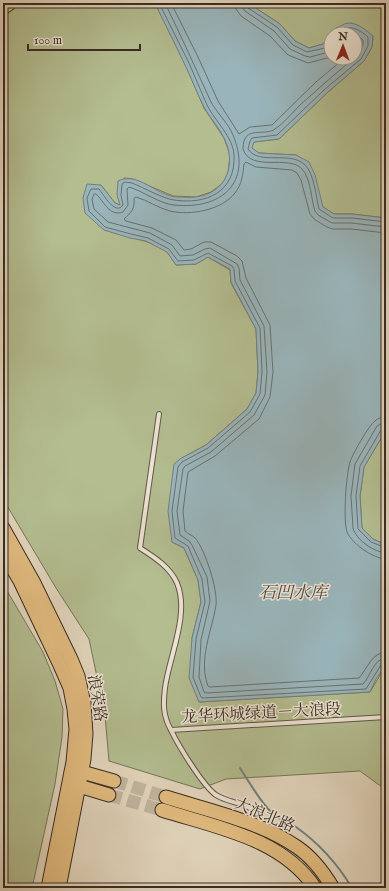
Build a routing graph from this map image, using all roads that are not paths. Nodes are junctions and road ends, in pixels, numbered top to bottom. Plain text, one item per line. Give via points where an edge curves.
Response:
1 (10, 3) edge
2 (3, 8) edge
3 (159, 414) dead end
4 (3, 528) edge
5 (3, 552) edge
6 (386, 717) edge
7 (171, 730) junction
8 (76, 772) junction
9 (114, 781) tunnel mouth
10 (79, 786) junction
11 (109, 794) tunnel mouth
12 (166, 797) tunnel mouth
13 (162, 810) tunnel mouth
14 (260, 828) junction
15 (48, 888) edge
16 (59, 888) edge
17 (315, 888) edge
18 (333, 888) edge

1 - 2 main road
3 - 7 lane, 龙华环城绿道－大浪段 via 140,548 161,562 172,575 177,583 181,602 164,701 166,722
4 - 8 main road, 浪荣路 via 34,583 78,676 86,720 85,746
5 - 8 main road, 浪荣路 via 20,581 70,688 76,729 73,762
6 - 7 lane, 龙华环城绿道－大浪段
7 - 14 lane via 209,789 223,799 253,810 260,819
8 - 9 main road
8 - 10 main road
8 - 15 main road, 浪荣路
10 - 11 main road
10 - 16 main road
12 - 14 main road, 大浪北路
13 - 17 main road, 大浪北路 via 236,833 269,847 296,867
14 - 18 main road, 大浪北路 via 298,848 323,871

